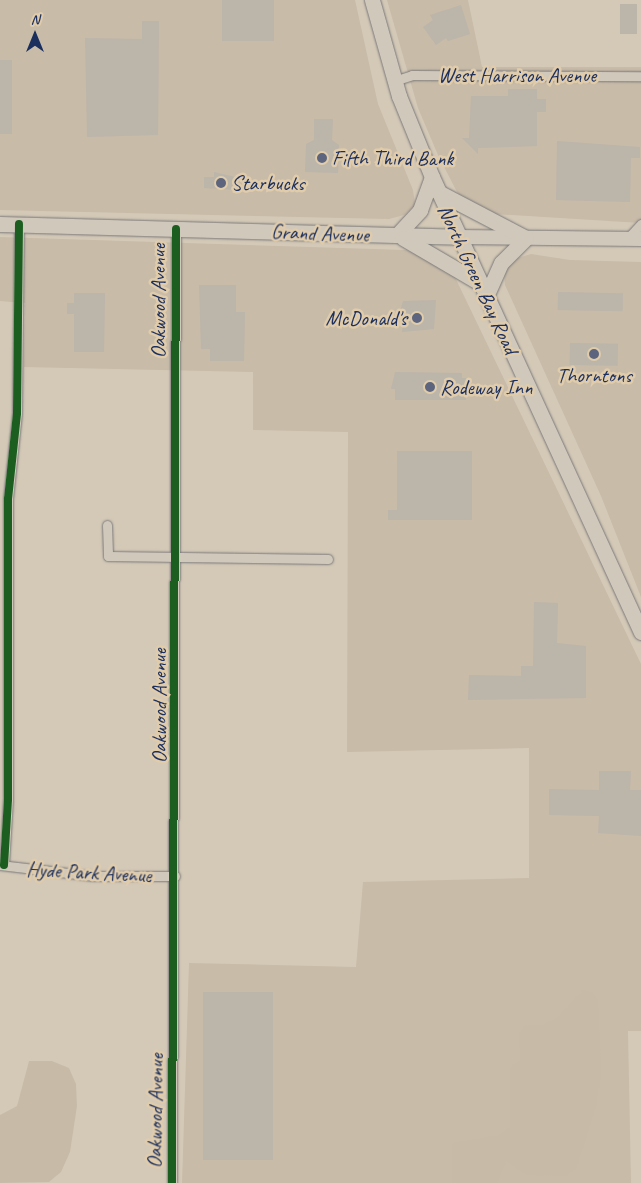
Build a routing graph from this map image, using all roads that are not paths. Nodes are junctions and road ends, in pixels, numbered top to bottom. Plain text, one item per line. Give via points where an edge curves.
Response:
1 (372, 0) edge
2 (641, 76) edge
3 (394, 81) junction
4 (432, 177) junction
5 (438, 192) junction
6 (0, 224) edge
7 (19, 224) junction
8 (641, 224) edge
9 (176, 229) junction
10 (397, 236) junction
11 (458, 237) junction
12 (526, 238) junction
13 (634, 239) edge
14 (483, 290) junction
15 (106, 525) dead end
16 (4, 543) edge
17 (177, 557) junction
18 (328, 559) dead end
19 (641, 632) edge
20 (2, 865) edge
21 (175, 876) junction
22 (172, 1183) edge

1 - 3 main road, North Green Bay Road
2 - 3 street, West Harrison Avenue via 412,75
3 - 4 main road, North Green Bay Road
4 - 5 main road, North Green Bay Road
4 - 10 main road via 420,210
5 - 11 main road, North Green Bay Road
5 - 12 main road
6 - 7 main road, Grand Avenue
7 - 9 main road, Grand Avenue
7 - 16 street via 17,413 9,465
8 - 13 street
9 - 10 main road, Grand Avenue
9 - 17 street, Oakwood Avenue
10 - 11 main road, Grand Avenue
10 - 14 main road
11 - 12 main road, Grand Avenue
11 - 14 main road, North Green Bay Road
12 - 13 main road, Grand Avenue
12 - 14 main road via 501,263
14 - 19 main road, North Green Bay Road
15 - 17 street via 108,556
16 - 20 street via 8,799
17 - 18 street
17 - 21 street, Oakwood Avenue
20 - 21 street, Hyde Park Avenue via 94,876
21 - 22 street, Oakwood Avenue

